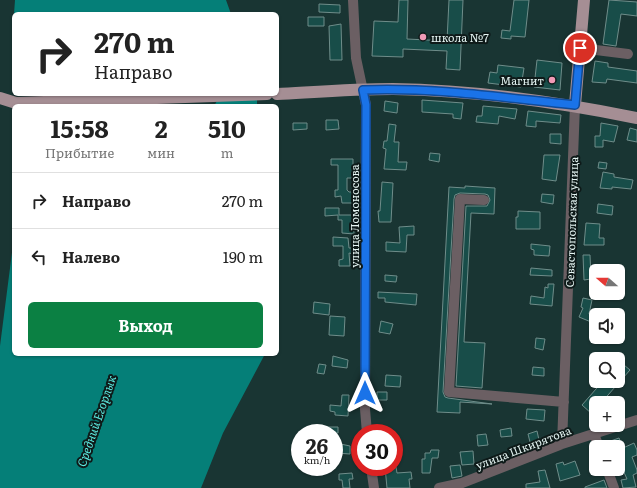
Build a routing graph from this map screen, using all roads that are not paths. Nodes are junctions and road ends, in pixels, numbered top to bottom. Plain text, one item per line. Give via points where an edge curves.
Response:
1 (353, 0) edge
2 (584, 0) edge
3 (580, 48) junction
4 (628, 54) dead end
5 (363, 90) junction
6 (279, 94) edge
7 (204, 96) edge
8 (0, 98) edge
9 (575, 105) junction
10 (637, 118) edge
11 (484, 200) dead end
12 (564, 402) junction
13 (637, 420) edge
14 (366, 424) edge
15 (594, 434) junction
16 (596, 440) edge
17 (562, 444) junction
18 (372, 476) edge
19 (610, 476) edge
20 (374, 488) edge
21 (440, 488) edge
22 (614, 488) edge

1 - 5 street, улица Ломоносова via 356,58
2 - 3 main road, Севастопольская улица
3 - 4 street
3 - 9 main road, Севастопольская улица
5 - 6 main road
5 - 9 main road via 458,92
5 - 14 street, улица Ломоносова via 366,105
7 - 8 main road via 16,103
9 - 10 main road
9 - 12 street, Севастопольская улица
11 - 12 street via 460,199 449,392
12 - 17 street, Севастопольская улица
13 - 15 street, улица Шкирятова
15 - 16 street
15 - 17 street, улица Шкирятова
17 - 21 street, улица Шкирятова via 462,484
18 - 20 street
19 - 22 street

